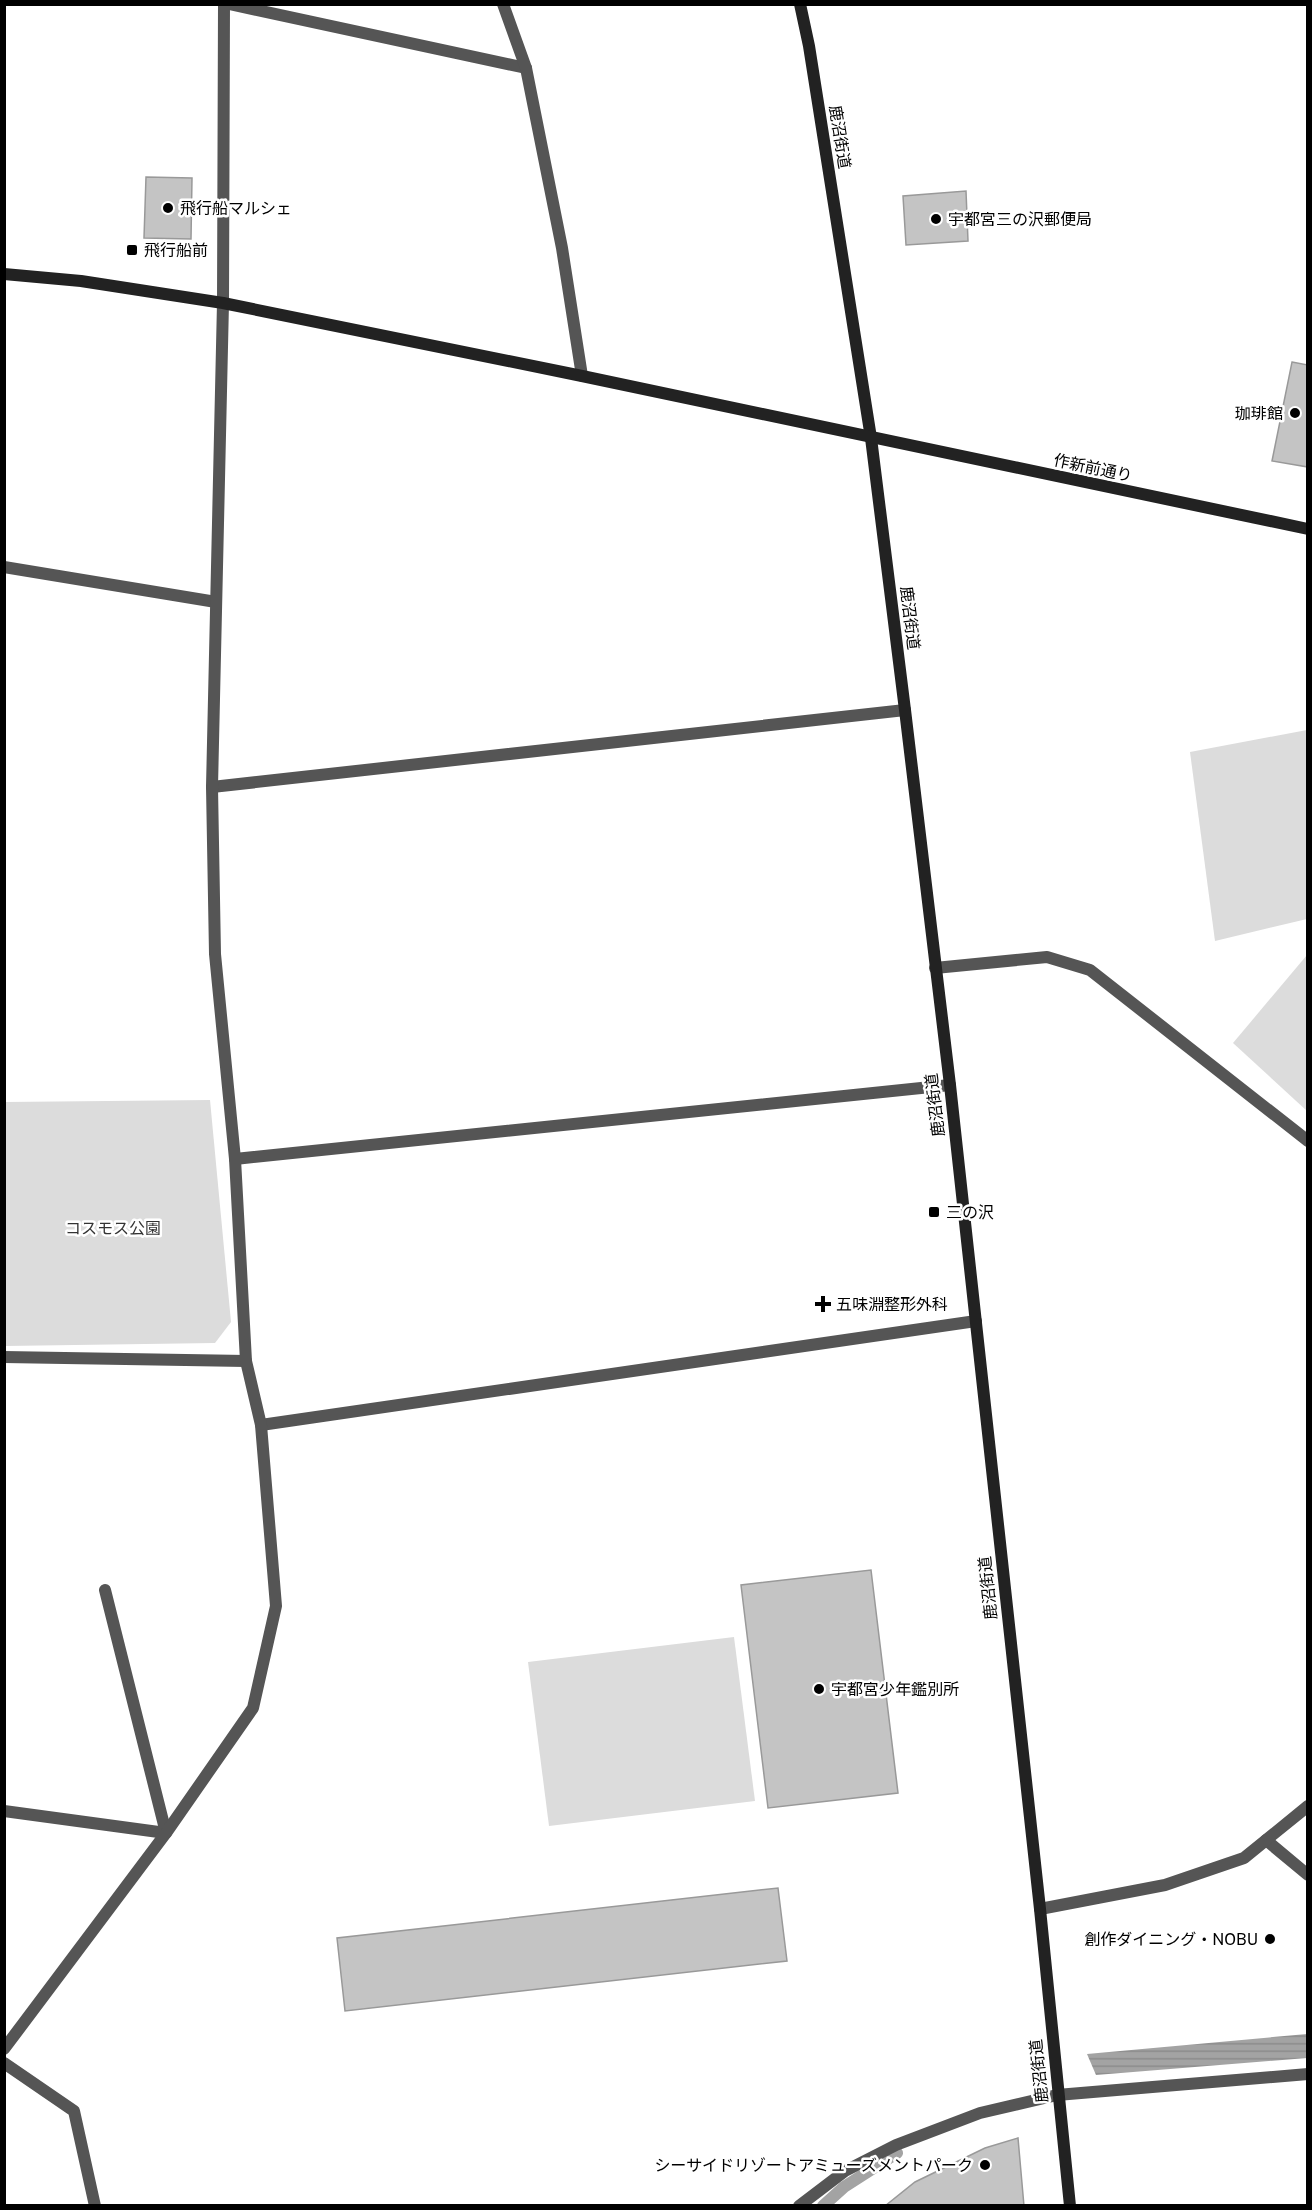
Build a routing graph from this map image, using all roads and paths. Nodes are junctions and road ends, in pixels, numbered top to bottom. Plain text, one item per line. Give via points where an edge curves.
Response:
1 (224, 4) edge
2 (229, 4) edge
3 (503, 4) edge
4 (800, 4) edge
5 (525, 68) junction
6 (4, 274) edge
7 (223, 303) junction
8 (582, 376) junction
9 (872, 438) junction
10 (1308, 529) edge
11 (4, 567) edge
12 (216, 602) junction
13 (905, 710) junction
14 (212, 788) junction
15 (935, 968) junction
16 (950, 1085) junction
17 (1308, 1140) edge
18 (235, 1160) junction
19 (976, 1321) junction
20 (4, 1357) edge
21 (246, 1361) junction
22 (261, 1425) junction
23 (105, 1590) dead end
24 (1308, 1806) edge
25 (4, 1811) edge
26 (166, 1833) junction
27 (1266, 1840) junction
28 (1308, 1875) edge
29 (1040, 1909) junction
30 (4, 2049) edge
31 (4, 2063) edge
32 (1308, 2074) edge
33 (1057, 2095) junction
34 (95, 2205) edge
35 (798, 2205) edge
36 (1070, 2205) edge

1 - 7 street
2 - 5 street
3 - 5 street
4 - 9 street, 鹿沼街道
5 - 8 street via 562,248
6 - 7 street, 作新前通り via 81,281
7 - 8 street, 作新前通り
7 - 12 street
8 - 9 street, 作新前通り
9 - 10 street, 作新前通り
9 - 13 street, 鹿沼街道
11 - 12 street
12 - 14 street
13 - 14 street
13 - 15 street, 鹿沼街道
14 - 18 street via 215,954
15 - 16 street, 鹿沼街道
15 - 17 street via 1047,957 1090,969
16 - 18 street
16 - 19 street, 鹿沼街道
18 - 21 street
19 - 22 street
19 - 29 street, 鹿沼街道
20 - 21 street
21 - 22 street
22 - 26 street via 276,1606 253,1708
23 - 26 street
24 - 27 street
25 - 26 street
26 - 30 street
27 - 28 street
27 - 29 street via 1244,1858 1165,1885
29 - 33 street, 鹿沼街道
31 - 34 street via 74,2112
32 - 33 street
33 - 35 street via 980,2113 905,2141 845,2170
33 - 36 street, 鹿沼街道

